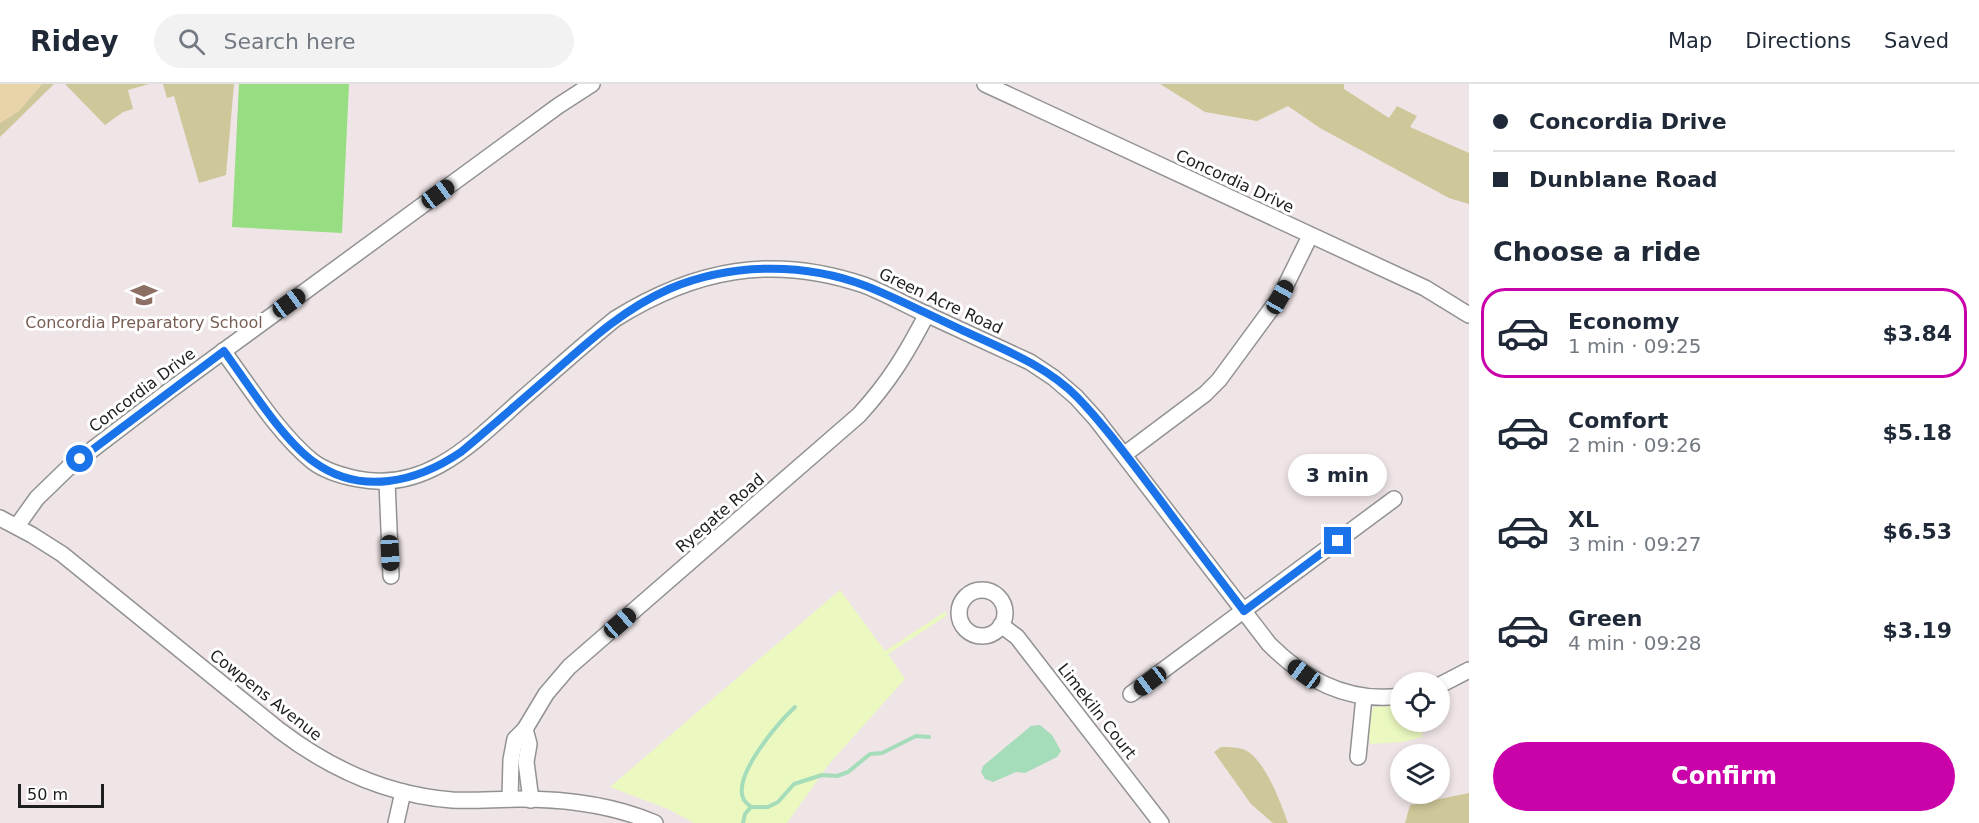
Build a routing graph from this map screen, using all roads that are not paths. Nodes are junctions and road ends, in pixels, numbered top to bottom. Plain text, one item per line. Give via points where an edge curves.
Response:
1 (592, 84) edge
2 (985, 84) edge
3 (1310, 236) junction
4 (927, 314) junction
5 (1469, 315) edge
6 (224, 351) junction
7 (1125, 454) junction
8 (387, 482) junction
9 (1394, 499) dead end
10 (0, 518) edge
11 (17, 526) junction
12 (391, 576) dead end
13 (1244, 611) junction
14 (1001, 626) dead end
15 (1469, 670) edge
16 (1450, 680) edge
17 (1131, 694) dead end
18 (1390, 696) edge
19 (1364, 697) junction
20 (525, 729) junction
21 (1358, 757) dead end
22 (403, 792) junction
23 (510, 799) junction
24 (531, 800) junction
25 (396, 823) edge
26 (655, 823) edge
27 (1161, 823) edge

1 - 6 street, Concordia Drive
2 - 3 street, Concordia Drive
3 - 5 street, Concordia Drive via 1425,288
3 - 7 street via 1280,297 1219,380
4 - 7 street, Green Acre Road via 1030,362 1054,378 1076,396
4 - 8 street, Green Acre Road via 832,276 767,268 702,278 670,289 615,319 443,465 412,478
4 - 20 street, Ryegate Road via 901,363 859,415 569,667 546,694
6 - 8 street, Green Acre Road via 286,435 314,462 347,477
6 - 11 street, Concordia Drive via 68,468
7 - 13 street, Green Acre Road
8 - 12 street
9 - 13 street
10 - 11 street, Cowpens Avenue
11 - 22 street, Cowpens Avenue via 62,554 297,744 343,771
13 - 17 street
13 - 19 street, Green Acre Road via 1269,644 1304,674 1343,693
14 - 27 street, Limekiln Court via 1017,637
15 - 16 street
18 - 19 street, Green Acre Road
19 - 21 street
20 - 23 street, Ryegate Road via 516,739 511,760
20 - 24 street
22 - 23 street, Cowpens Avenue via 450,800
22 - 25 street
23 - 24 street, Cowpens Avenue
24 - 26 street, Cowpens Avenue via 608,808

